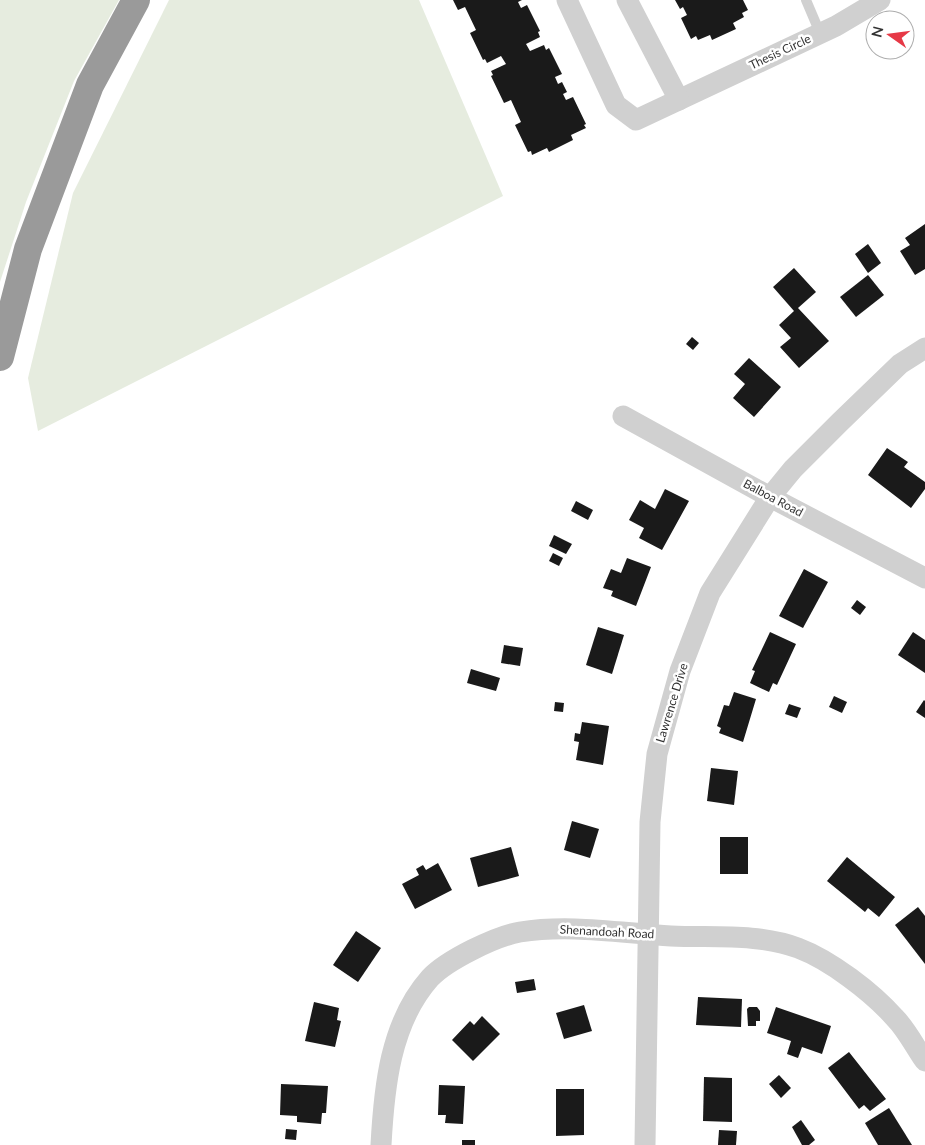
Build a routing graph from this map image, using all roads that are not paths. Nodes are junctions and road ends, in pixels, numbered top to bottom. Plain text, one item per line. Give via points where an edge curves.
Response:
1 (136, 0) edge
2 (568, 0) edge
3 (627, 0) edge
4 (806, 0) edge
5 (880, 0) edge
6 (820, 33) junction
7 (679, 100) junction
8 (925, 348) edge
9 (0, 358) edge
10 (623, 416) dead end
11 (770, 497) junction
12 (925, 578) edge
13 (648, 934) junction
14 (925, 1061) edge
15 (381, 1145) edge
16 (645, 1145) edge

1 - 9 highway via 86,94 28,249
2 - 7 street, Thesis Circle via 616,105 636,120
3 - 7 street
4 - 6 lane
5 - 6 street, Thesis Circle
6 - 7 street, Thesis Circle
8 - 11 street, Lawrence Drive via 900,364 792,469
10 - 11 street, Balboa Road
11 - 12 street, Balboa Road
11 - 13 street, Lawrence Drive via 710,593 680,671 657,754 650,822
13 - 14 street, Shenandoah Road via 758,938 798,948 856,982 896,1018
13 - 15 street, Shenandoah Road via 572,928 519,932 476,947 432,977 412,1002 395,1044 384,1099
13 - 16 street, Lawrence Drive

